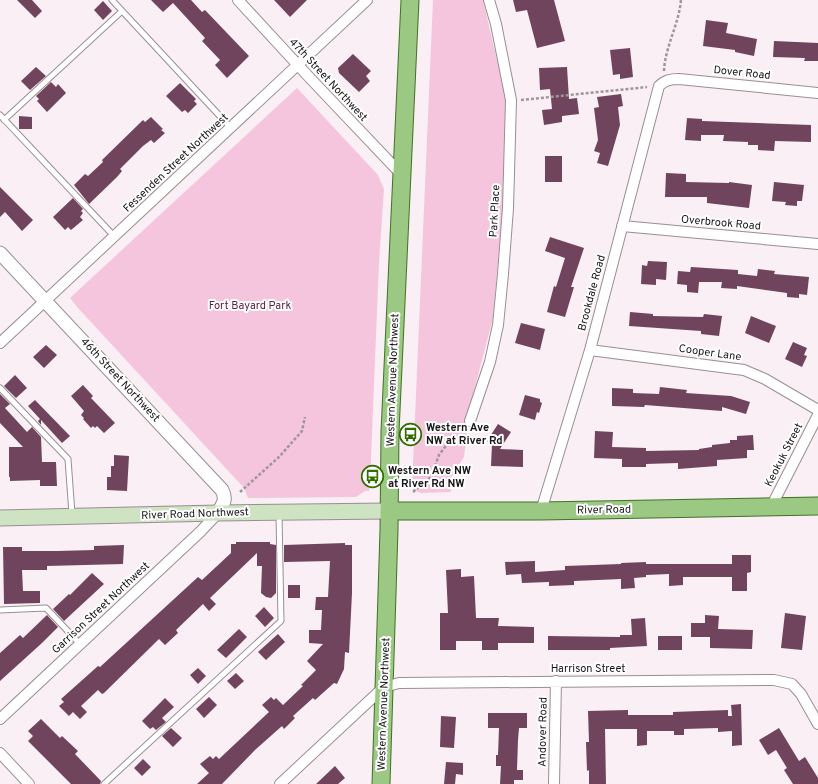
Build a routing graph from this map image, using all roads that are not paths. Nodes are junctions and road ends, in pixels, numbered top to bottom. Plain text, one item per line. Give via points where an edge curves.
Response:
1 (112, 0) edge
2 (238, 0) edge
3 (367, 0) edge
4 (410, 0) edge
5 (489, 0) edge
6 (122, 11) junction
7 (298, 66) junction
8 (662, 84) joint
9 (818, 93) edge
10 (0, 115) edge
11 (4, 120) junction
12 (231, 128) junction
13 (402, 175) junction
14 (622, 226) junction
15 (114, 236) junction
16 (818, 244) edge
17 (0, 252) edge
18 (45, 301) junction
19 (0, 343) edge
20 (590, 350) junction
21 (0, 388) edge
22 (818, 410) edge
23 (818, 415) edge
24 (470, 421) road end
25 (818, 506) edge
26 (771, 507) junction
27 (389, 510) junction
28 (541, 511) junction
29 (279, 512) junction
30 (218, 513) junction
31 (72, 517) junction
32 (0, 518) edge
33 (0, 610) edge
34 (80, 644) junction
35 (556, 681) junction
36 (384, 687) junction
37 (0, 719) edge
38 (818, 724) edge
39 (0, 753) edge
40 (29, 784) edge
41 (104, 784) edge
42 (280, 784) edge
43 (381, 784) edge
44 (554, 784) edge

1 - 6 lane
2 - 7 street, 47th Street Northwest
3 - 7 street, Fessenden Street Northwest
4 - 13 main road, Western Avenue Northwest
5 - 24 street, Park Place via 511,100 508,208 498,325 490,362
6 - 11 lane
6 - 12 lane
7 - 12 street, Fessenden Street Northwest
7 - 13 street, 47th Street Northwest
8 - 9 street, Dover Road via 670,79 679,79
8 - 14 street, Brookdale Road
10 - 11 lane
11 - 15 lane
12 - 15 street, Fessenden Street Northwest
13 - 27 main road, Western Avenue Northwest via 390,432
14 - 16 street, Overbrook Road
14 - 20 street, Brookdale Road
15 - 18 street, Fessenden Street Northwest
17 - 18 street, 46th Street Northwest
18 - 19 street, Fessenden Street Northwest
18 - 30 street, 46th Street Northwest via 222,490 225,501
20 - 22 street, Cooper Lane via 744,370 766,379
20 - 28 street, Brookdale Road
21 - 31 lane via 68,459
23 - 26 street, Keokuk Street
25 - 26 main road, River Road
26 - 28 main road, River Road
27 - 28 main road, River Road
27 - 29 main road, River Road Northwest
27 - 36 main road, Western Avenue Northwest
29 - 30 main road, River Road Northwest
29 - 41 lane via 281,621
30 - 31 main road, River Road Northwest
30 - 34 street, Garrison Street Northwest
31 - 32 main road, River Road Northwest
33 - 34 lane via 46,608
34 - 37 street, Garrison Street Northwest
35 - 36 street, Harrison Street via 403,683
35 - 38 street, Harrison Street via 774,680 792,684 801,694
35 - 44 street, Andover Road
36 - 42 street
36 - 43 main road, Western Avenue Northwest
39 - 40 street

